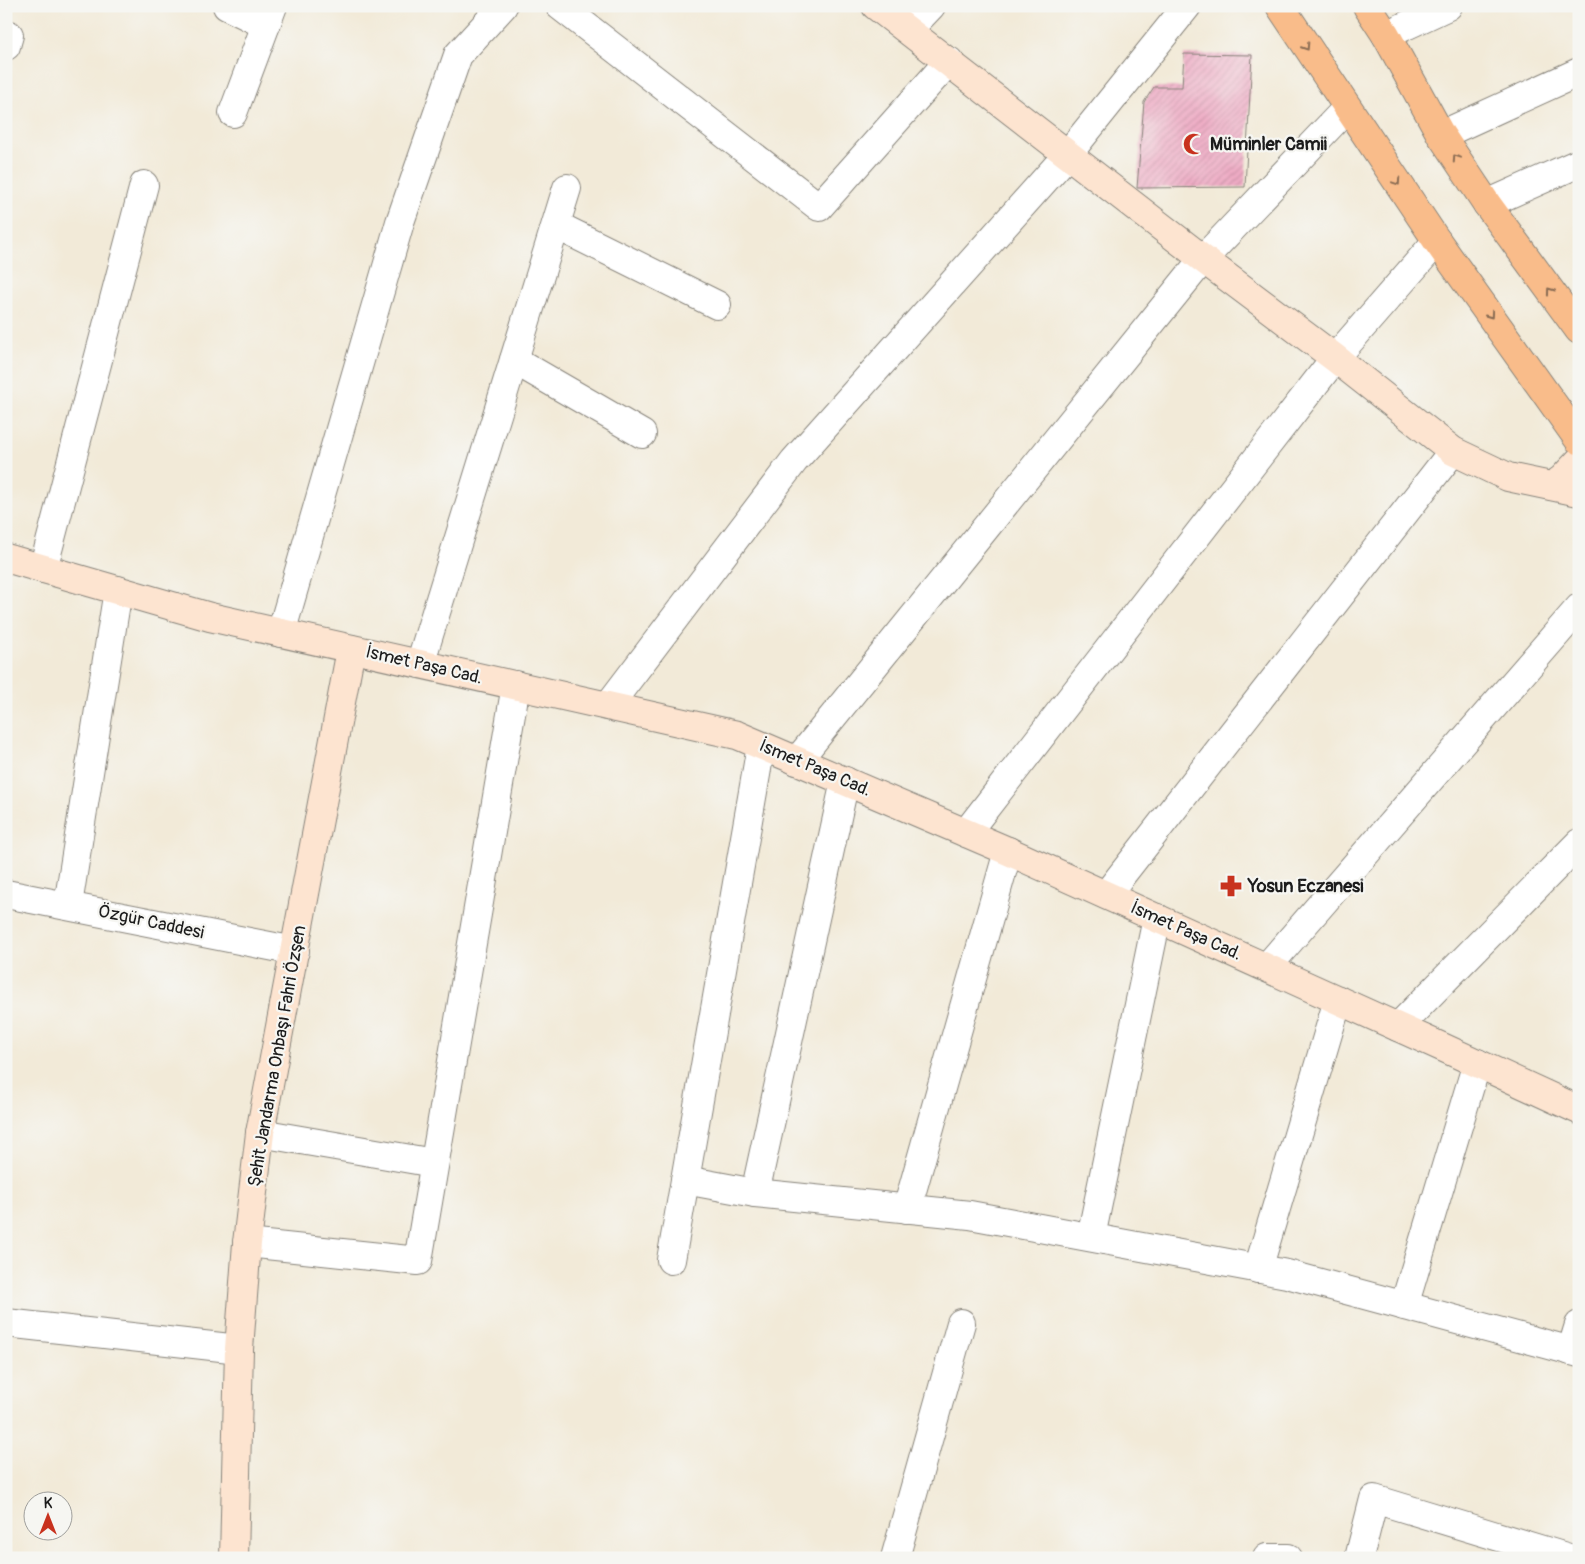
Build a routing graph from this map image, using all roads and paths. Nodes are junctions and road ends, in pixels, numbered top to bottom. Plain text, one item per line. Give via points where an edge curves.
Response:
1 (227, 6) edge
2 (504, 6) edge
3 (560, 6) edge
4 (876, 6) edge
5 (931, 6) edge
6 (1187, 6) edge
7 (1280, 6) edge
8 (1367, 6) edge
9 (1448, 6) edge
10 (270, 16) edge
11 (908, 30) junction
12 (1386, 35) junction
13 (950, 61) junction
14 (1579, 72) edge
15 (1347, 108) junction
16 (233, 113) dead end
17 (1441, 135) junction
18 (1068, 154) junction
19 (1579, 163) edge
20 (144, 185) dead end
21 (567, 188) dead end
22 (1487, 204) junction
23 (556, 225) junction
24 (1438, 241) junction
25 (1203, 259) junction
26 (717, 305) dead end
27 (1574, 316) edge
28 (1334, 358) junction
29 (514, 360) junction
30 (642, 434) dead end
31 (1579, 440) edge
32 (1452, 451) junction
33 (1579, 461) edge
34 (1552, 486) junction
35 (1579, 492) edge
36 (7, 560) edge
37 (43, 569) junction
38 (118, 590) junction
39 (1579, 608) edge
40 (281, 633) junction
41 (352, 649) junction
42 (420, 664) junction
43 (516, 685) junction
44 (608, 706) junction
45 (761, 746) junction
46 (797, 761) junction
47 (845, 781) junction
48 (966, 833) junction
49 (1579, 843) edge
50 (1008, 851) junction
51 (6, 894) edge
52 (1106, 895) junction
53 (68, 905) junction
54 (1157, 918) junction
55 (295, 951) junction
56 (1267, 968) junction
57 (1338, 1000) junction
58 (1398, 1027) junction
59 (1477, 1063) junction
60 (1579, 1110) edge
61 (260, 1133) junction
62 (434, 1163) junction
63 (685, 1180) junction
64 (755, 1193) junction
65 (907, 1209) junction
66 (1090, 1237) junction
67 (247, 1244) junction
68 (671, 1260) dead end
69 (1258, 1269) junction
70 (1404, 1306) junction
71 (6, 1323) edge
72 (961, 1323) dead end
73 (1579, 1325) edge
74 (239, 1349) junction
75 (1575, 1352) edge
76 (234, 1558) edge
77 (895, 1558) edge
78 (1267, 1558) edge
79 (1288, 1558) edge
80 (1359, 1558) edge
81 (1569, 1558) edge

1 - 10 street
2 - 40 street via 458,55 400,222
3 - 13 street via 820,208
4 - 11 main road
5 - 11 street
6 - 18 street
7 -> 15 main road
8 - 12 main road
9 - 12 street
10 - 16 street
11 - 13 main road
12 - 17 main road
13 - 18 main road
14 - 17 street
15 -> 24 main road
15 - 25 street
22 -> 17 main road
18 - 25 main road
18 - 44 street via 794,461
19 - 22 street
20 - 37 street
21 - 23 street
27 -> 22 main road
23 - 26 street
23 - 29 street
24 - 28 street
24 -> 31 main road
25 - 28 main road
25 - 46 street
28 - 32 main road
28 - 48 street
29 - 30 street
29 - 42 street
32 - 34 main road via 1508,477
32 - 52 street
33 - 34 main road
34 - 35 main road
36 - 37 main road, İsmet Paşa Cad.
37 - 38 main road, İsmet Paşa Cad.
38 - 40 main road, İsmet Paşa Cad. via 210,617
38 - 53 street
39 - 56 street
40 - 41 main road, İsmet Paşa Cad.
41 - 42 main road, İsmet Paşa Cad.
41 - 55 main road, Şehit Jandarma Onbaşı Fahri Özşen
42 - 43 main road, İsmet Paşa Cad.
43 - 44 main road, İsmet Paşa Cad.
43 - 62 street
44 - 45 main road, İsmet Paşa Cad. via 737,735
45 - 46 main road, İsmet Paşa Cad.
45 - 63 street
46 - 47 main road, İsmet Paşa Cad.
47 - 48 main road, İsmet Paşa Cad.
47 - 64 street
48 - 50 main road, İsmet Paşa Cad.
49 - 58 street
50 - 52 main road, İsmet Paşa Cad.
50 - 65 street
51 - 53 street, Özgür Caddesi
52 - 54 main road, İsmet Paşa Cad.
53 - 55 street, Özgür Caddesi
54 - 56 main road, İsmet Paşa Cad.
54 - 66 street
55 - 61 main road, Şehit Jandarma Onbaşı Fahri Özşen
56 - 57 main road, İsmet Paşa Cad.
57 - 58 main road, İsmet Paşa Cad.
57 - 69 street
58 - 59 main road, İsmet Paşa Cad.
59 - 60 main road, İsmet Paşa Cad.
59 - 70 street
61 - 62 street
61 - 67 main road, Şehit Jandarma Onbaşı Fahri Özşen
62 - 67 street via 418,1261
63 - 64 street
63 - 68 street
64 - 65 street
65 - 66 street via 970,1215
66 - 69 street
67 - 74 main road, Şehit Jandarma Onbaşı Fahri Özşen
69 - 70 street
70 - 75 street
71 - 74 street
72 - 77 street
73 - 75 street
74 - 76 main road, Şehit Jandarma Onbaşı Fahri Özşen
78 - 79 street
80 - 81 street via 1374,1499

